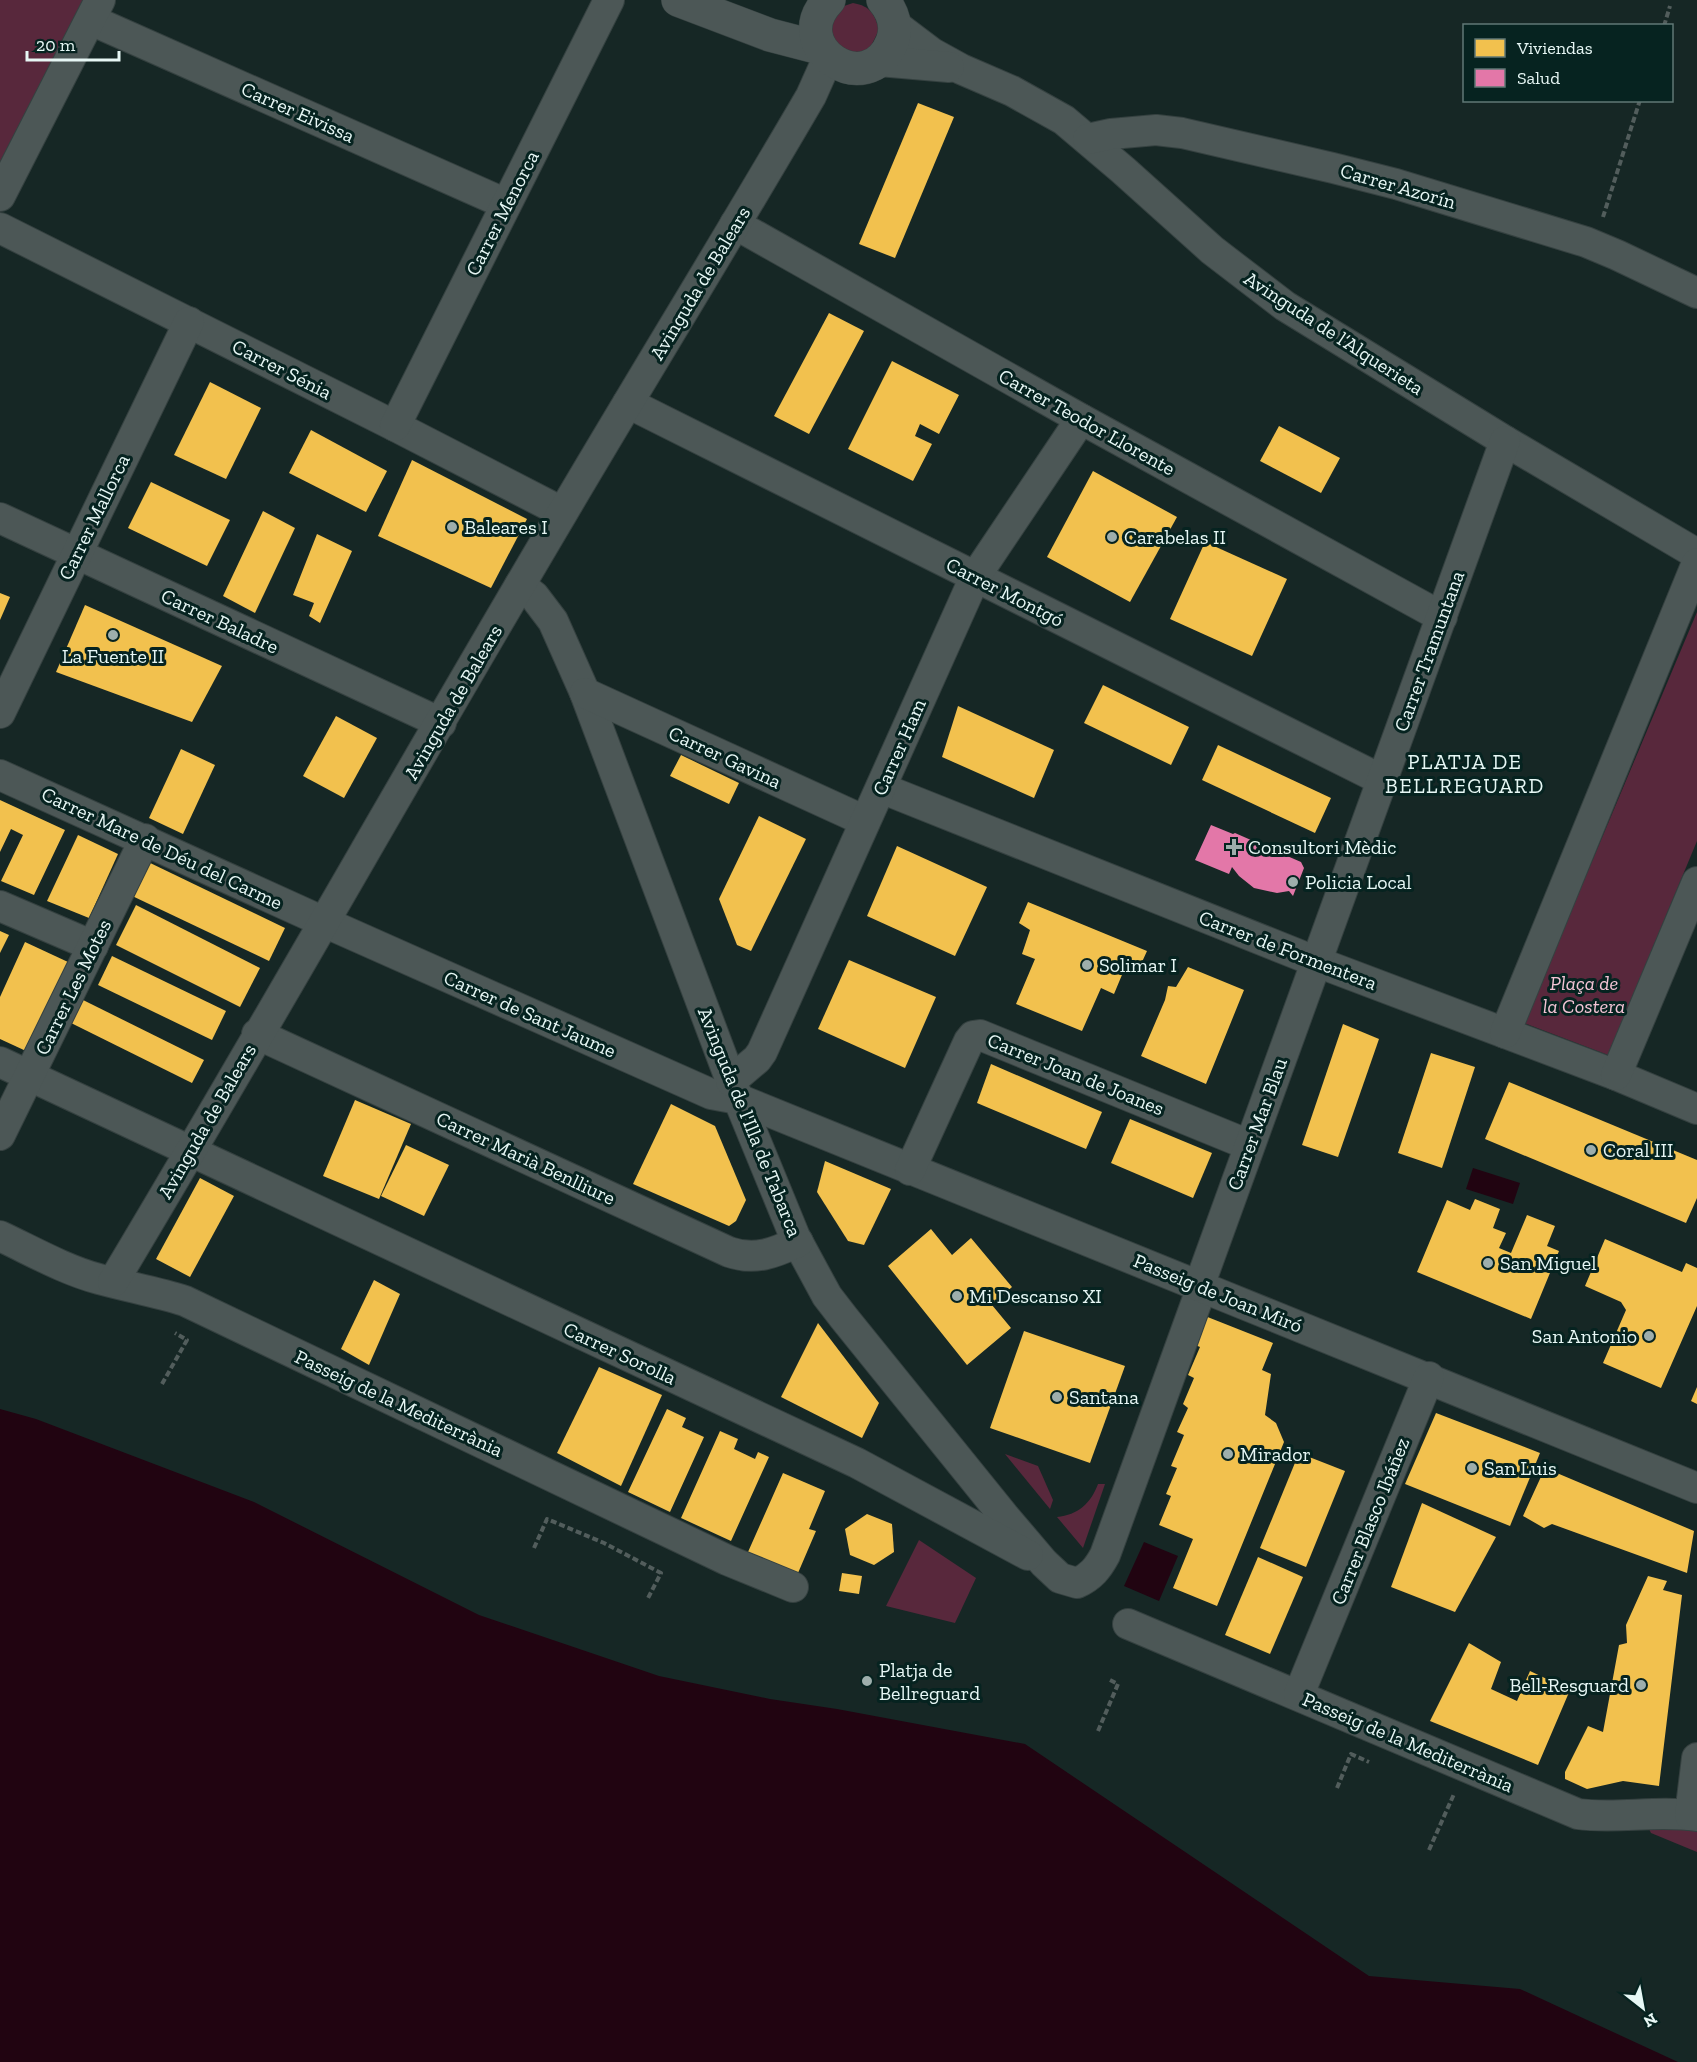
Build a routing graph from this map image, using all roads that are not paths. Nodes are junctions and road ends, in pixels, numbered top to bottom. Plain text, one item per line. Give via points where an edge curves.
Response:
1 (609, 0) edge
2 (678, 0) edge
3 (824, 6) edge
4 (890, 9) edge
5 (96, 10) edge
6 (736, 22) junction
7 (845, 59) junction
8 (961, 69) junction
9 (1088, 139) junction
10 (0, 196) edge
11 (506, 204) junction
12 (735, 224) junction
13 (0, 228) edge
14 (1697, 293) edge
15 (189, 322) junction
16 (628, 403) junction
17 (1081, 419) junction
18 (395, 426) junction
19 (1505, 441) junction
20 (562, 512) junction
21 (0, 518) edge
22 (75, 554) junction
23 (1697, 554) edge
24 (1697, 563) edge
25 (975, 577) junction
26 (520, 585) junction
27 (1442, 617) junction
28 (585, 693) junction
29 (0, 713) edge
30 (441, 723) junction
31 (0, 774) edge
32 (1382, 780) junction
33 (881, 788) junction
34 (865, 821) junction
35 (145, 839) junction
36 (1697, 882) edge
37 (0, 906) edge
38 (324, 922) junction
39 (93, 946) junction
40 (1317, 962) junction
41 (1505, 1033) junction
42 (257, 1034) junction
43 (0, 1062) edge
44 (1616, 1075) junction
45 (30, 1076) junction
46 (735, 1090) junction
47 (1697, 1109) edge
48 (0, 1135) edge
49 (1249, 1145) junction
50 (191, 1152) junction
51 (910, 1170) junction
52 (0, 1236) edge
53 (798, 1242) junction
54 (113, 1282) junction
55 (1200, 1286) junction
56 (1429, 1377) junction
57 (1697, 1488) edge
58 (1044, 1563) junction
59 (1089, 1577) joint
60 (793, 1587) dead end
61 (1128, 1624) dead end
62 (1299, 1694) junction
63 (1695, 1768) edge
64 (1693, 1815) edge

1 - 11 street, Carrer Menorca
2 - 6 street
3 - 6 street via 801,17
3 - 7 street via 816,30
4 - 7 street via 894,39 888,52
4 - 8 street via 917,43
5 - 10 street
5 - 11 street, Carrer Eivissa
6 - 7 street
7 - 8 street
7 - 12 street, Avinguda de Balears via 816,86
8 - 9 street, Avinguda de l’Alquerieta via 1020,95
9 - 14 street, Carrer Azorín via 1156,130 1182,132 1396,184 1594,245
9 - 19 street, Avinguda de l’Alquerieta via 1212,250 1268,294
11 - 18 street, Carrer Menorca
12 - 16 street, Avinguda de Balears
12 - 17 street, Carrer Teodor Llorente
13 - 15 street, Carrer Sénia
15 - 18 street, Carrer Sénia
15 - 22 street, Carrer Mallorca
16 - 20 street, Avinguda de Balears
16 - 25 street, Carrer Montgó
17 - 25 street, Carrer Ham
17 - 27 street, Carrer Teodor Llorente
18 - 20 street, Carrer Sénia
19 - 23 street, Avinguda de l’Alquerieta
19 - 27 street, Carrer Tramuntana
20 - 26 street, Avinguda de Balears
21 - 22 street, Carrer Baladre
22 - 29 street, Carrer Mallorca
22 - 30 street, Carrer Baladre
24 - 41 street
25 - 32 street, Carrer Montgó
25 - 33 street, Carrer Ham
26 - 28 street, Avinguda de l'Illa de Tabarca via 553,621
26 - 30 street, Avinguda de Balears
27 - 32 street, Carrer Tramuntana
28 - 34 street, Carrer Gavina
28 - 46 street, Avinguda de l'Illa de Tabarca
30 - 38 street, Avinguda de Balears
31 - 35 street, Carrer Mare de Déu del Carme
32 - 40 street, Carrer Tramuntana
33 - 34 street, Carrer Ham
33 - 40 street, Carrer de Formentera
34 - 46 street, Carrer Ham via 762,1052
35 - 38 street, Carrer Mare de Déu del Carme
35 - 39 street, Carrer Les Motes
36 - 44 street
37 - 39 street
38 - 42 street, Avinguda de Balears
38 - 46 street, Carrer de Sant Jaume via 711,1094
39 - 45 street, Carrer Les Motes
40 - 41 street, Carrer de Formentera
40 - 49 street, Carrer Mar Blau
41 - 44 street, Carrer de Formentera
42 - 50 street, Avinguda de Balears
42 - 53 street, Carrer Marià Benlliure via 729,1252 757,1257
43 - 45 street, Carrer Sorolla
44 - 47 street, Carrer de Formentera
45 - 48 street, Carrer Les Motes
45 - 50 street, Carrer Sorolla
46 - 51 street, Passeig de Joan Miró
46 - 53 street, Avinguda de l'Illa de Tabarca
49 - 51 street, Carrer Joan de Joanes via 980,1035 969,1041
49 - 55 street, Carrer Mar Blau
50 - 54 street, Avinguda de Balears
50 - 58 street, Carrer Sorolla via 857,1463
51 - 55 street, Passeig de Joan Miró
52 - 54 street, Passeig de la Mediterrània via 66,1267
53 - 58 street, Avinguda de l'Illa de Tabarca via 827,1296
54 - 60 street, Passeig de la Mediterrània via 180,1299 727,1560
55 - 56 street, Passeig de Joan Miró
55 - 59 street, Carrer Mar Blau via 1105,1554
56 - 57 street, Passeig de Joan Miró
56 - 62 street, Carrer Blasco Ibáñez
58 - 59 street, Avinguda de l'Illa de Tabarca via 1065,1580 1077,1583
61 - 62 street, Passeig de la Mediterrània
62 - 64 street, Passeig de la Mediterrània via 1578,1814
63 - 64 street

